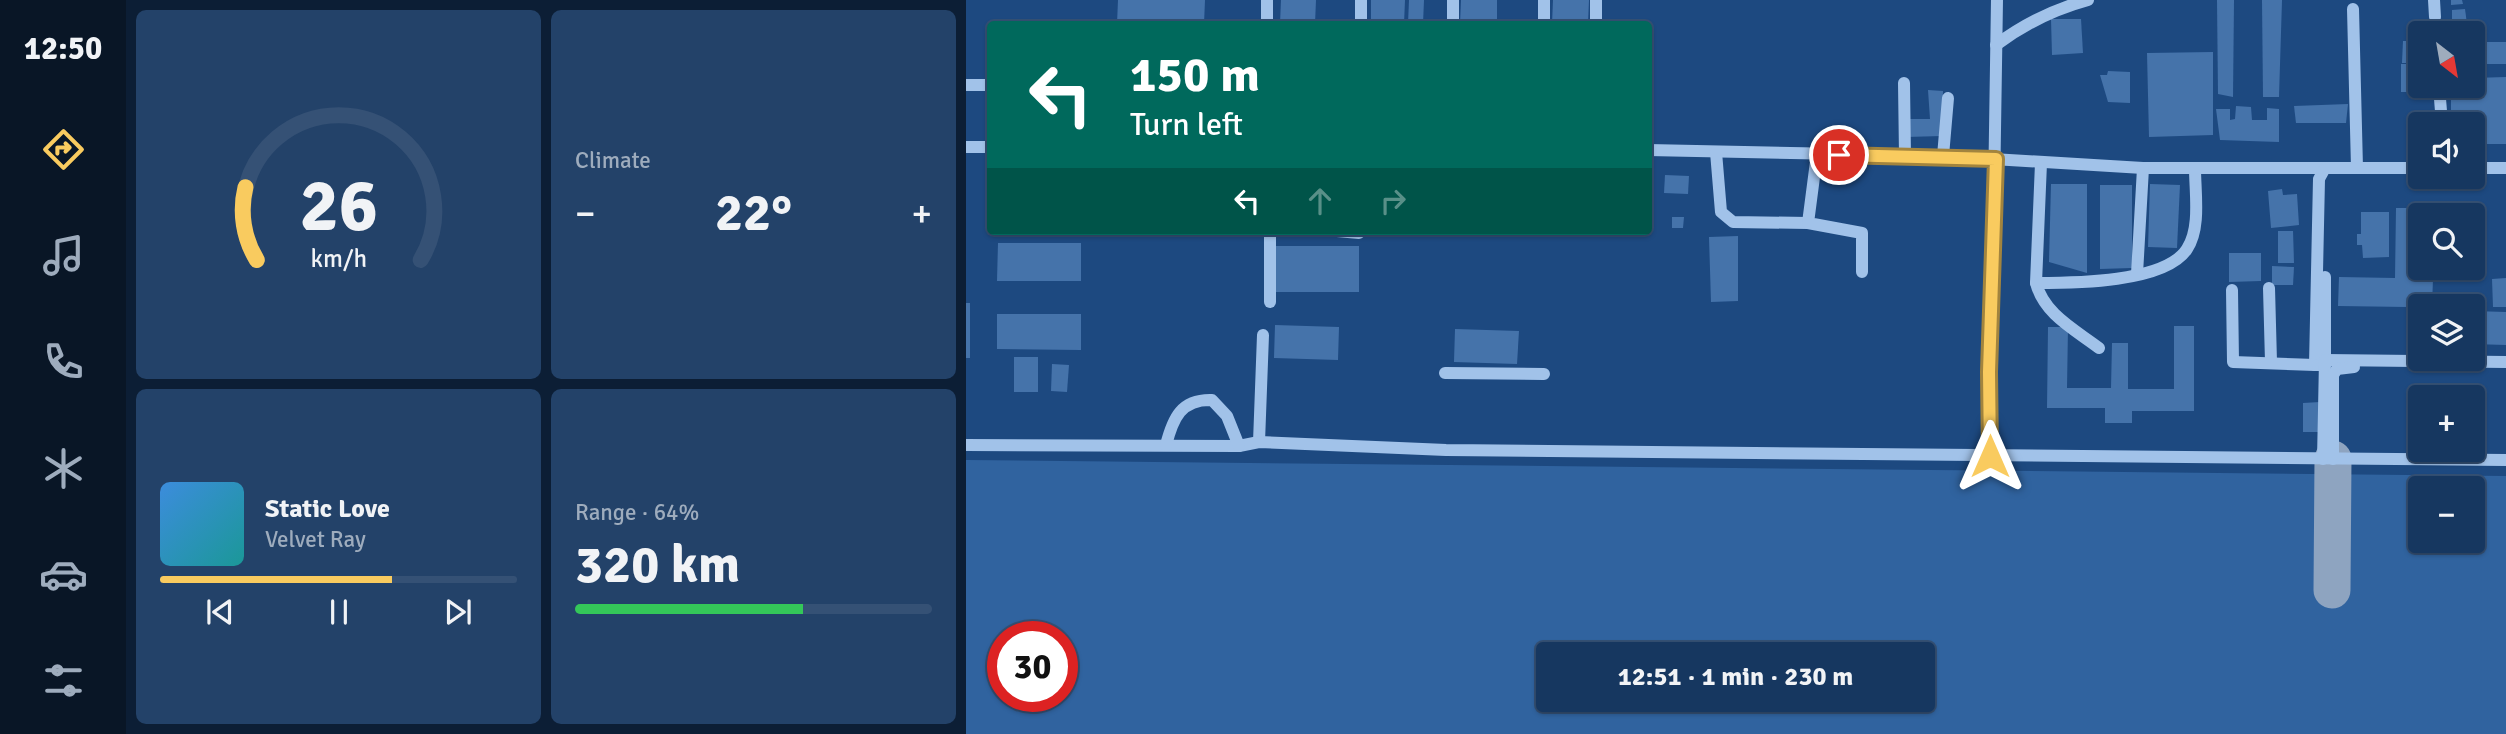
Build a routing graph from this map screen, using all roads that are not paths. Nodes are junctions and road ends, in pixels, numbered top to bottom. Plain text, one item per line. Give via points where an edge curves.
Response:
1 (1267, 0) edge
2 (1361, 0) edge
3 (1453, 0) edge
4 (1544, 0) edge
5 (1597, 0) edge
6 (1997, 0) edge
7 (2088, 0) edge
8 (2434, 0) edge
9 (2353, 9) dead end
10 (2435, 18) dead end
11 (1267, 21) edge
12 (1361, 21) edge
13 (1453, 21) edge
14 (1544, 21) edge
15 (1596, 21) edge
16 (1996, 45) junction
17 (1904, 83) dead end
18 (966, 85) edge
19 (987, 85) edge
20 (1948, 98) dead end
21 (966, 147) edge
22 (987, 147) edge
23 (1652, 150) edge
24 (1716, 152) junction
25 (1817, 154) junction
26 (1905, 156) junction
27 (1943, 156) junction
28 (1996, 159) junction
29 (2041, 163) junction
30 (2143, 168) junction
31 (2195, 168) junction
32 (2328, 168) junction
33 (2357, 168) junction
34 (2408, 168) edge
35 (2485, 168) edge
36 (2506, 168) edge
37 (1808, 223) junction
38 (1270, 235) edge
39 (1862, 272) dead end
40 (2137, 274) junction
41 (2036, 283) junction
42 (2270, 288) dead end
43 (2232, 290) dead end
44 (1270, 302) dead end
45 (1263, 335) dead end
46 (2099, 348) dead end
47 (2271, 362) junction
48 (2506, 362) edge
49 (2322, 363) junction
50 (2506, 369) edge
51 (1445, 373) dead end
52 (1544, 374) dead end
53 (1259, 442) junction
54 (966, 445) edge
55 (1166, 445) junction
56 (1239, 446) junction
57 (1990, 456) junction
58 (2328, 459) junction
59 (2506, 460) edge

1 - 11 street
2 - 12 street
3 - 13 street
4 - 14 street
5 - 15 street
6 - 16 street
7 - 16 street via 2019,28
8 - 10 street
9 - 33 street
16 - 28 street
17 - 26 street
18 - 19 street
20 - 27 street
21 - 22 street
23 - 24 street
24 - 25 street
24 - 37 street via 1721,212 1733,222
25 - 26 street
25 - 37 street
26 - 27 street
27 - 28 street
28 - 29 street
28 - 57 street
29 - 30 street
29 - 41 street
30 - 31 street
30 - 40 street
31 - 32 street
31 - 40 street via 2194,232 2187,249 2166,265
32 - 33 street
32 - 49 street
33 - 34 street
35 - 36 street
37 - 39 street via 1862,233
38 - 44 street
40 - 41 street via 2077,283
41 - 46 street via 2047,309
42 - 47 street
43 - 47 street via 2231,361
45 - 53 street
47 - 49 street
48 - 49 street
49 - 58 street
50 - 58 street via 2337,369
51 - 52 street
53 - 56 street
53 - 57 street via 1446,450
54 - 55 street
55 - 56 street
55 - 56 street via 1176,414 1187,404 1212,400 1227,416
57 - 58 street
58 - 59 street

